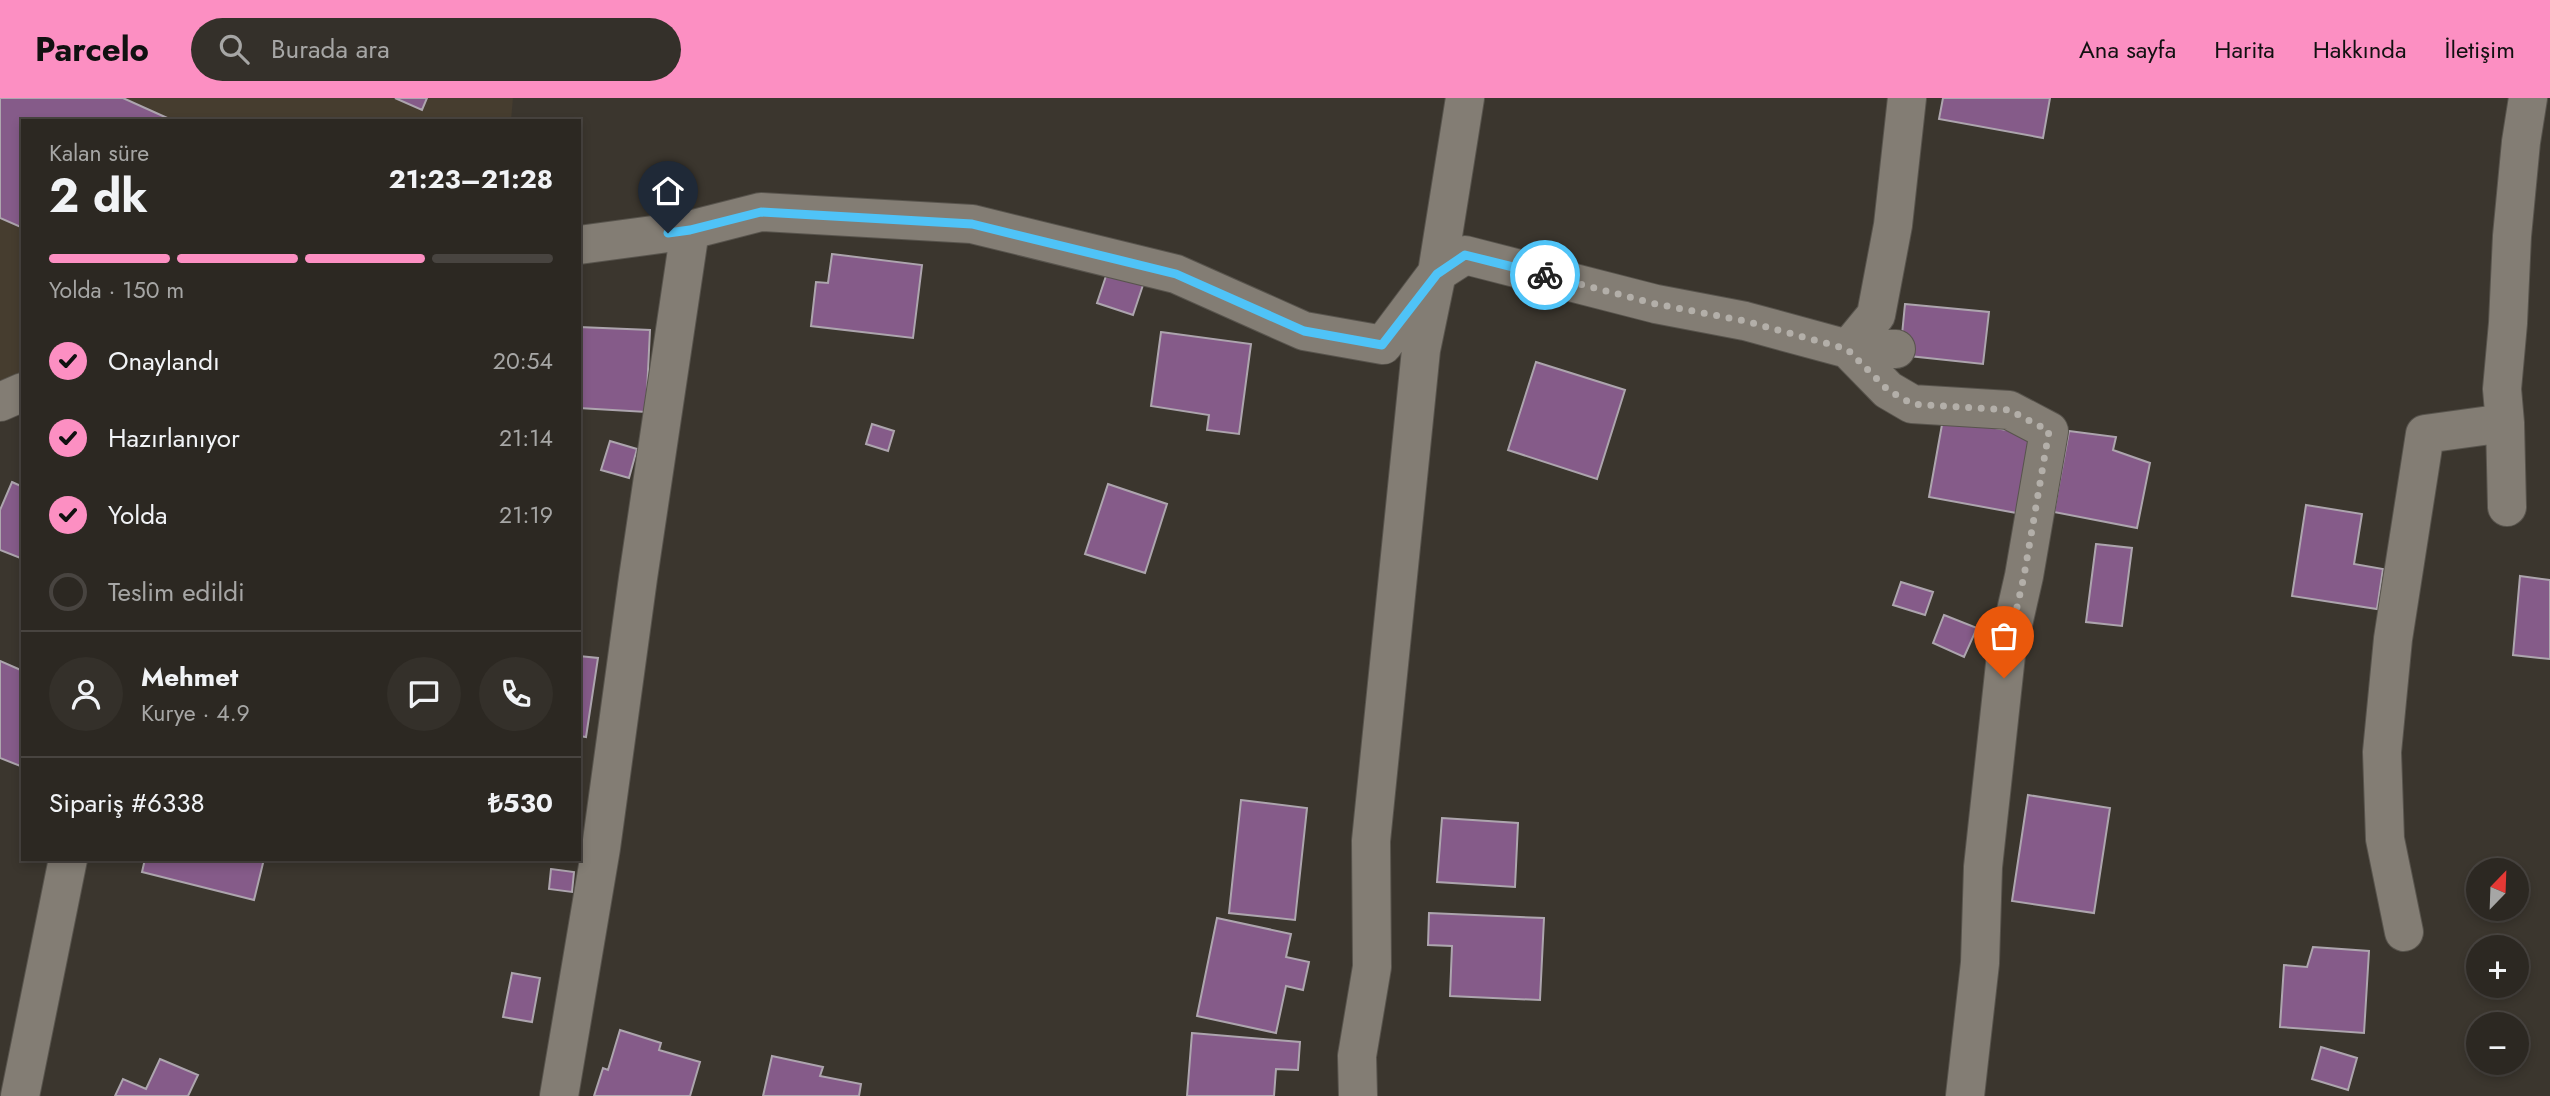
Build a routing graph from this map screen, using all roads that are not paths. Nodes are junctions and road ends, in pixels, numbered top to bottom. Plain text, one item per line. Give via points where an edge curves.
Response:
1 (1465, 98) edge
2 (1907, 98) edge
3 (2528, 98) edge
4 (690, 230) junction
5 (581, 245) edge
6 (1437, 274) junction
7 (1847, 349) junction
8 (1896, 349) dead end
9 (21, 393) edge
10 (0, 402) edge
11 (2505, 424) junction
12 (2507, 507) dead end
13 (68, 861) edge
14 (2404, 932) dead end
15 (20, 1096) edge
16 (559, 1096) edge
17 (1358, 1096) edge
18 (1965, 1096) edge

1 - 6 street
2 - 7 street via 1893,225 1876,315
3 - 11 street via 2512,236 2502,389
4 - 5 street
4 - 6 street via 761,212 972,224 1176,274 1304,331 1382,345
4 - 16 street via 601,848
6 - 7 street via 1465,255
6 - 17 street via 1421,350 1371,841 1372,967 1357,1056
7 - 8 street
7 - 18 street via 1888,390 1912,404 2009,410 2049,431 2006,656
9 - 10 street
11 - 12 street
11 - 14 street via 2425,434 2393,639 2382,752 2385,839
13 - 15 street

